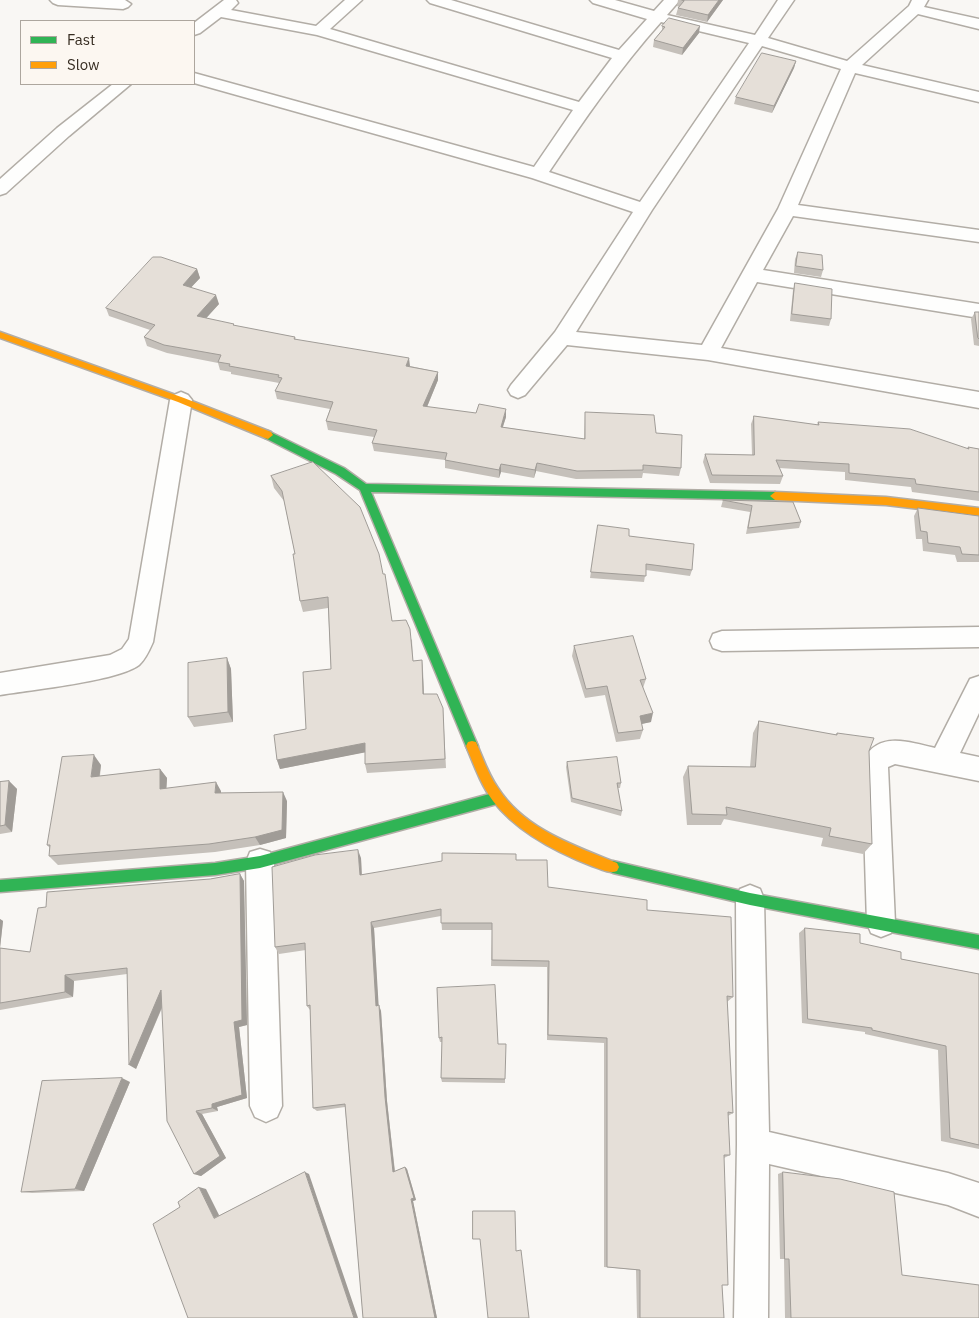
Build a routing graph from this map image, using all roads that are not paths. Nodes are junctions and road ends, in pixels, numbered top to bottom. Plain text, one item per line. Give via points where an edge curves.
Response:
1 (58, 0) edge
2 (234, 0) edge
3 (354, 0) edge
4 (435, 0) edge
5 (598, 0) edge
6 (672, 0) edge
7 (786, 0) edge
8 (123, 4) dead end
9 (918, 4) edge
10 (218, 12) junction
11 (658, 17) junction
12 (979, 24) edge
13 (195, 29) edge
14 (319, 31) junction
15 (758, 40) junction
16 (622, 56) junction
17 (850, 67) junction
18 (195, 78) edge
19 (121, 85) edge
20 (979, 97) edge
21 (583, 108) junction
22 (538, 174) junction
23 (0, 189) edge
24 (644, 208) junction
25 (787, 209) junction
26 (979, 236) edge
27 (751, 275) junction
28 (979, 311) edge
29 (0, 335) edge
30 (562, 338) junction
31 (708, 353) junction
32 (518, 390) dead end
33 (180, 400) junction
34 (979, 400) edge
35 (364, 488) junction
36 (979, 512) edge
37 (979, 637) edge
38 (722, 641) dead end
39 (0, 684) edge
40 (979, 687) edge
41 (942, 762) junction
42 (979, 770) edge
43 (497, 798) junction
44 (260, 862) junction
45 (0, 886) edge
46 (750, 899) junction
47 (881, 923) junction
48 (979, 942) edge
49 (266, 1106) dead end
50 (753, 1144) junction
51 (979, 1200) edge
52 (751, 1318) edge

1 - 8 street
2 - 10 street
3 - 14 street
4 - 16 street
5 - 11 street
6 - 11 street
7 - 15 street
9 - 12 street
9 - 17 street
10 - 13 street
10 - 14 street
11 - 15 street
11 - 16 street
14 - 21 street
15 - 17 street
15 - 24 street
16 - 21 street
17 - 20 street
17 - 25 street
18 - 22 street
19 - 23 street
21 - 22 street
22 - 24 street
24 - 30 street
25 - 26 street
25 - 27 street
27 - 28 street
27 - 31 street
29 - 33 street
30 - 31 street
30 - 32 street
31 - 34 street
33 - 35 street via 306,451
33 - 39 street via 141,642 137,650 113,666
35 - 36 street via 820,497
35 - 43 street via 467,737
37 - 38 street
40 - 41 street
41 - 42 street
41 - 47 street via 895,752 883,754 874,763
43 - 44 street
43 - 46 street via 522,821 559,845 606,865
44 - 45 street via 215,869
44 - 49 street
46 - 47 street
46 - 50 street
47 - 48 street
50 - 51 street via 948,1189
50 - 52 street

